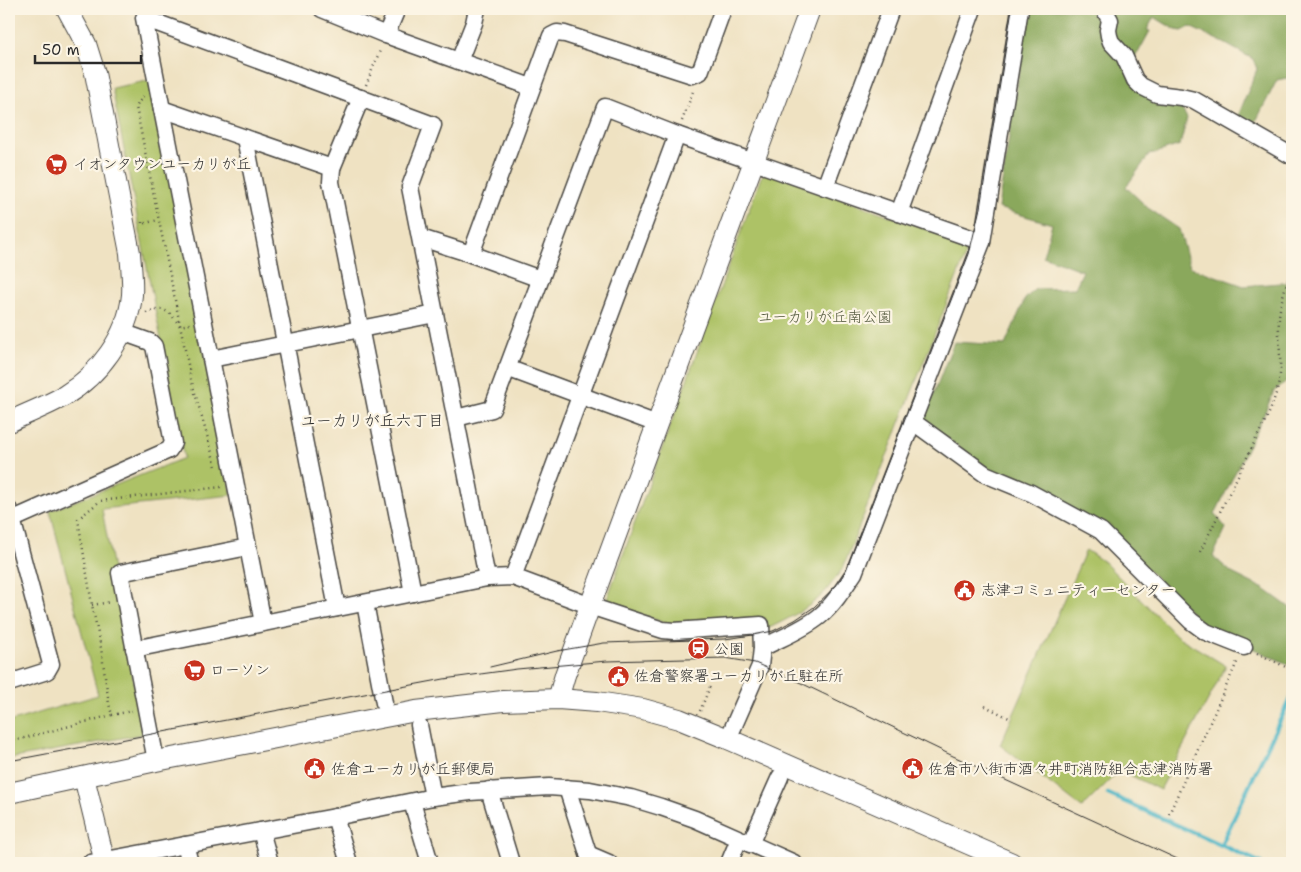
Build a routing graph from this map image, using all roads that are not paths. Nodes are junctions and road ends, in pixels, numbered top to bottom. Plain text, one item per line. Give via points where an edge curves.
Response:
1 (68, 9) edge
2 (322, 9) edge
3 (397, 9) edge
4 (477, 9) edge
5 (723, 9) edge
6 (810, 9) edge
7 (891, 9) edge
8 (974, 9) edge
9 (1020, 9) edge
10 (1104, 9) edge
11 (386, 35) junction
12 (459, 61) junction
13 (531, 87) junction
14 (361, 98) junction
15 (162, 109) junction
16 (677, 135) junction
17 (245, 138) junction
18 (1292, 156) edge
19 (753, 161) junction
20 (332, 168) junction
21 (825, 187) junction
22 (899, 213) junction
23 (421, 238) junction
24 (982, 242) junction
25 (471, 254) junction
26 (540, 279) junction
27 (435, 314) junction
28 (360, 329) junction
29 (122, 332) junction
30 (286, 344) junction
31 (211, 359) junction
32 (506, 368) junction
33 (580, 396) junction
34 (456, 418) junction
35 (912, 421) junction
36 (9, 422) edge
37 (657, 424) junction
38 (10, 516) edge
39 (248, 548) junction
40 (513, 577) junction
41 (487, 578) junction
42 (413, 593) junction
43 (365, 603) junction
44 (590, 606) junction
45 (337, 608) junction
46 (263, 623) junction
47 (1244, 647) road end
48 (762, 648) junction
49 (134, 649) junction
50 (9, 683) edge
51 (558, 699) junction
52 (384, 703) dead end
53 (419, 725) dead end
54 (728, 739) junction
55 (156, 761) junction
56 (84, 777) junction
57 (780, 777) dead end
58 (567, 788) junction
59 (489, 790) junction
60 (9, 793) edge
61 (433, 797) junction
62 (412, 802) junction
63 (336, 818) junction
64 (260, 831) junction
65 (745, 842) junction
66 (185, 845) junction
67 (590, 859) edge
68 (100, 862) edge
69 (190, 863) edge
70 (270, 863) edge
71 (349, 863) edge
72 (430, 863) edge
73 (511, 863) edge
74 (609, 863) edge
75 (729, 863) edge
76 (794, 863) edge
77 (1012, 863) edge

1 - 29 street via 86,44 95,73 130,253 132,296
2 - 11 street
3 - 11 street
4 - 12 street
5 - 13 street via 700,72 692,75 557,33 550,36
6 - 19 street
7 - 21 street
8 - 22 street
9 - 24 street
10 - 18 street via 1110,20 1108,30 1112,42 1141,86 1157,94 1194,100
11 - 12 street
12 - 13 street
13 - 25 street
14 - 15 street via 144,18
14 - 20 street
14 - 23 street via 433,125 410,187
15 - 17 street
15 - 31 street
16 - 19 street
16 - 26 street via 605,107
16 - 33 street
17 - 20 street
17 - 30 street
19 - 21 street
19 - 37 street
20 - 28 street via 331,182
21 - 22 street
22 - 24 street
23 - 25 street
23 - 27 street
24 - 35 street
25 - 26 street
26 - 32 street
27 - 28 street
27 - 34 street
28 - 30 street
28 - 42 street
29 - 36 street via 104,362 81,384 64,396
29 - 38 street via 154,346 173,443 168,450
30 - 31 street
30 - 45 street
31 - 39 street
32 - 33 street
32 - 34 street via 492,409
33 - 37 street
33 - 40 street
34 - 41 street
35 - 47 street via 986,474 1101,531 1191,621 1206,632
35 - 48 street via 854,573 844,590 820,616
37 - 44 street
38 - 50 street via 51,664 47,671
39 - 46 street
39 - 49 street via 120,573
40 - 41 street
40 - 44 street
41 - 42 street
42 - 43 street
43 - 45 street
43 - 52 street
44 - 48 street via 663,630 761,625
44 - 51 street
45 - 46 street
46 - 49 street
48 - 54 street via 760,666
49 - 55 street
51 - 54 street via 643,709 679,719
51 - 55 street via 503,701 416,711
53 - 61 street
54 - 77 street
55 - 56 street
56 - 60 street
56 - 68 street
57 - 65 street
58 - 59 street
58 - 65 street via 631,798 661,807
58 - 67 street
59 - 61 street
59 - 73 street
61 - 62 street
62 - 63 street
62 - 72 street
63 - 64 street
63 - 71 street
64 - 66 street
64 - 70 street
65 - 75 street
65 - 76 street
66 - 68 street
66 - 69 street
67 - 74 street

